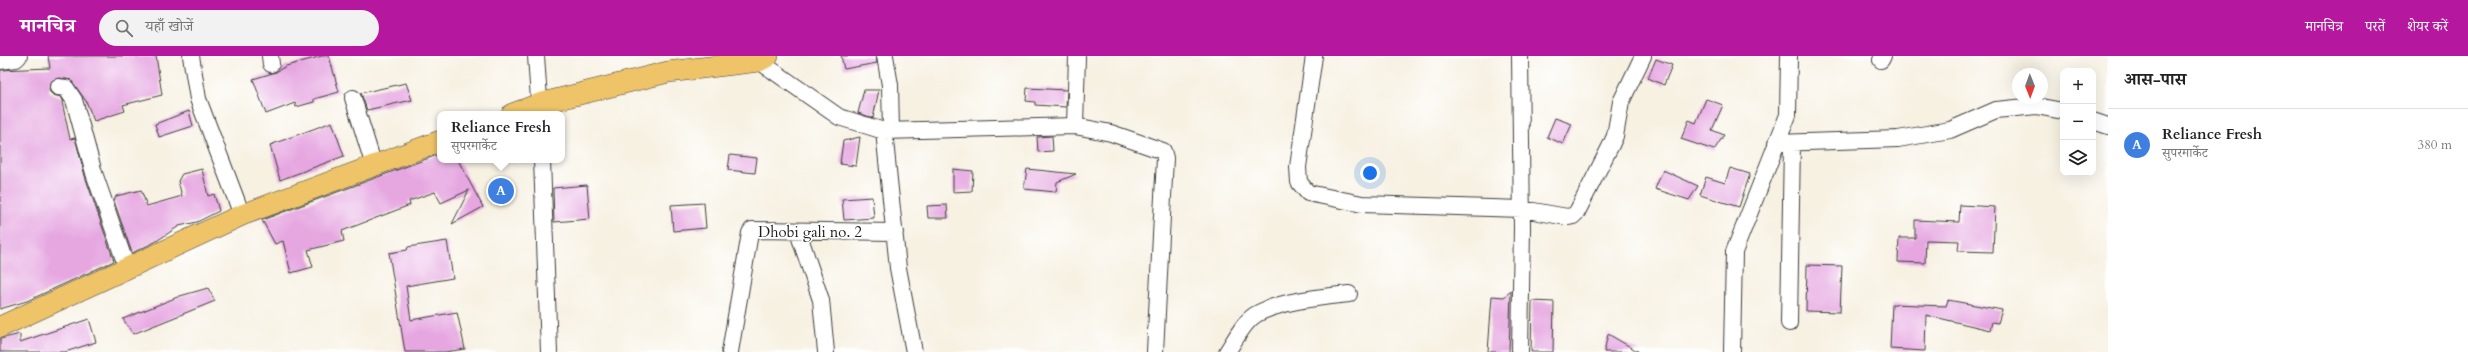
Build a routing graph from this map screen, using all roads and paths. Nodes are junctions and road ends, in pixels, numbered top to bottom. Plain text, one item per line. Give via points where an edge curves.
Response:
1 (19, 56) edge
2 (191, 56) edge
3 (536, 56) edge
4 (885, 56) edge
5 (1077, 56) edge
6 (1314, 56) edge
7 (1520, 56) edge
8 (1643, 56) edge
9 (1789, 56) edge
10 (761, 58) edge
11 (0, 60) edge
12 (58, 87) dead end
13 (353, 98) dead end
14 (540, 109) edge
15 (2060, 110) edge
16 (529, 111) edge
17 (2096, 122) edge
18 (1076, 126) junction
19 (2108, 126) edge
20 (888, 130) junction
21 (437, 142) edge
22 (1784, 143) junction
23 (542, 163) edge
24 (374, 166) junction
25 (1522, 210) junction
26 (242, 215) junction
27 (798, 232) junction
28 (895, 232) junction
29 (127, 268) junction
30 (1349, 294) dead end
31 (1789, 324) dead end
32 (0, 327) edge
33 (549, 352) edge
34 (730, 352) edge
35 (826, 352) edge
36 (914, 352) edge
37 (1155, 352) edge
38 (1228, 352) edge
39 (1520, 352) edge
40 (1732, 352) edge

1 - 11 street via 16,59
2 - 26 street via 198,99
3 - 14 street
4 - 20 street via 890,84
5 - 18 street
6 - 25 street via 1298,167 1299,182 1308,193 1362,204
7 - 25 street
8 - 25 street via 1621,102 1611,145 1577,212 1567,217
9 - 22 street via 1788,115
10 - 14 main road via 668,72
10 - 20 street via 840,117
12 - 29 street via 66,88 74,100 94,173
13 - 24 street
14 - 16 main road
15 - 22 street via 2036,106 1996,110 1937,134 1898,139
17 - 19 street
18 - 20 street
18 - 37 street via 1111,133 1163,151 1165,158
20 - 28 street
21 - 24 main road
22 - 31 street
22 - 40 street via 1734,252
23 - 33 street
24 - 26 main road
25 - 39 street
26 - 29 main road
27 - 28 street, Dhobi gali no. 2
27 - 34 street, Dhobi gali no. 2 via 756,229 750,233
27 - 35 street via 821,300
28 - 36 street via 898,268
29 - 32 main road
30 - 38 street via 1307,298 1255,315 1242,329

